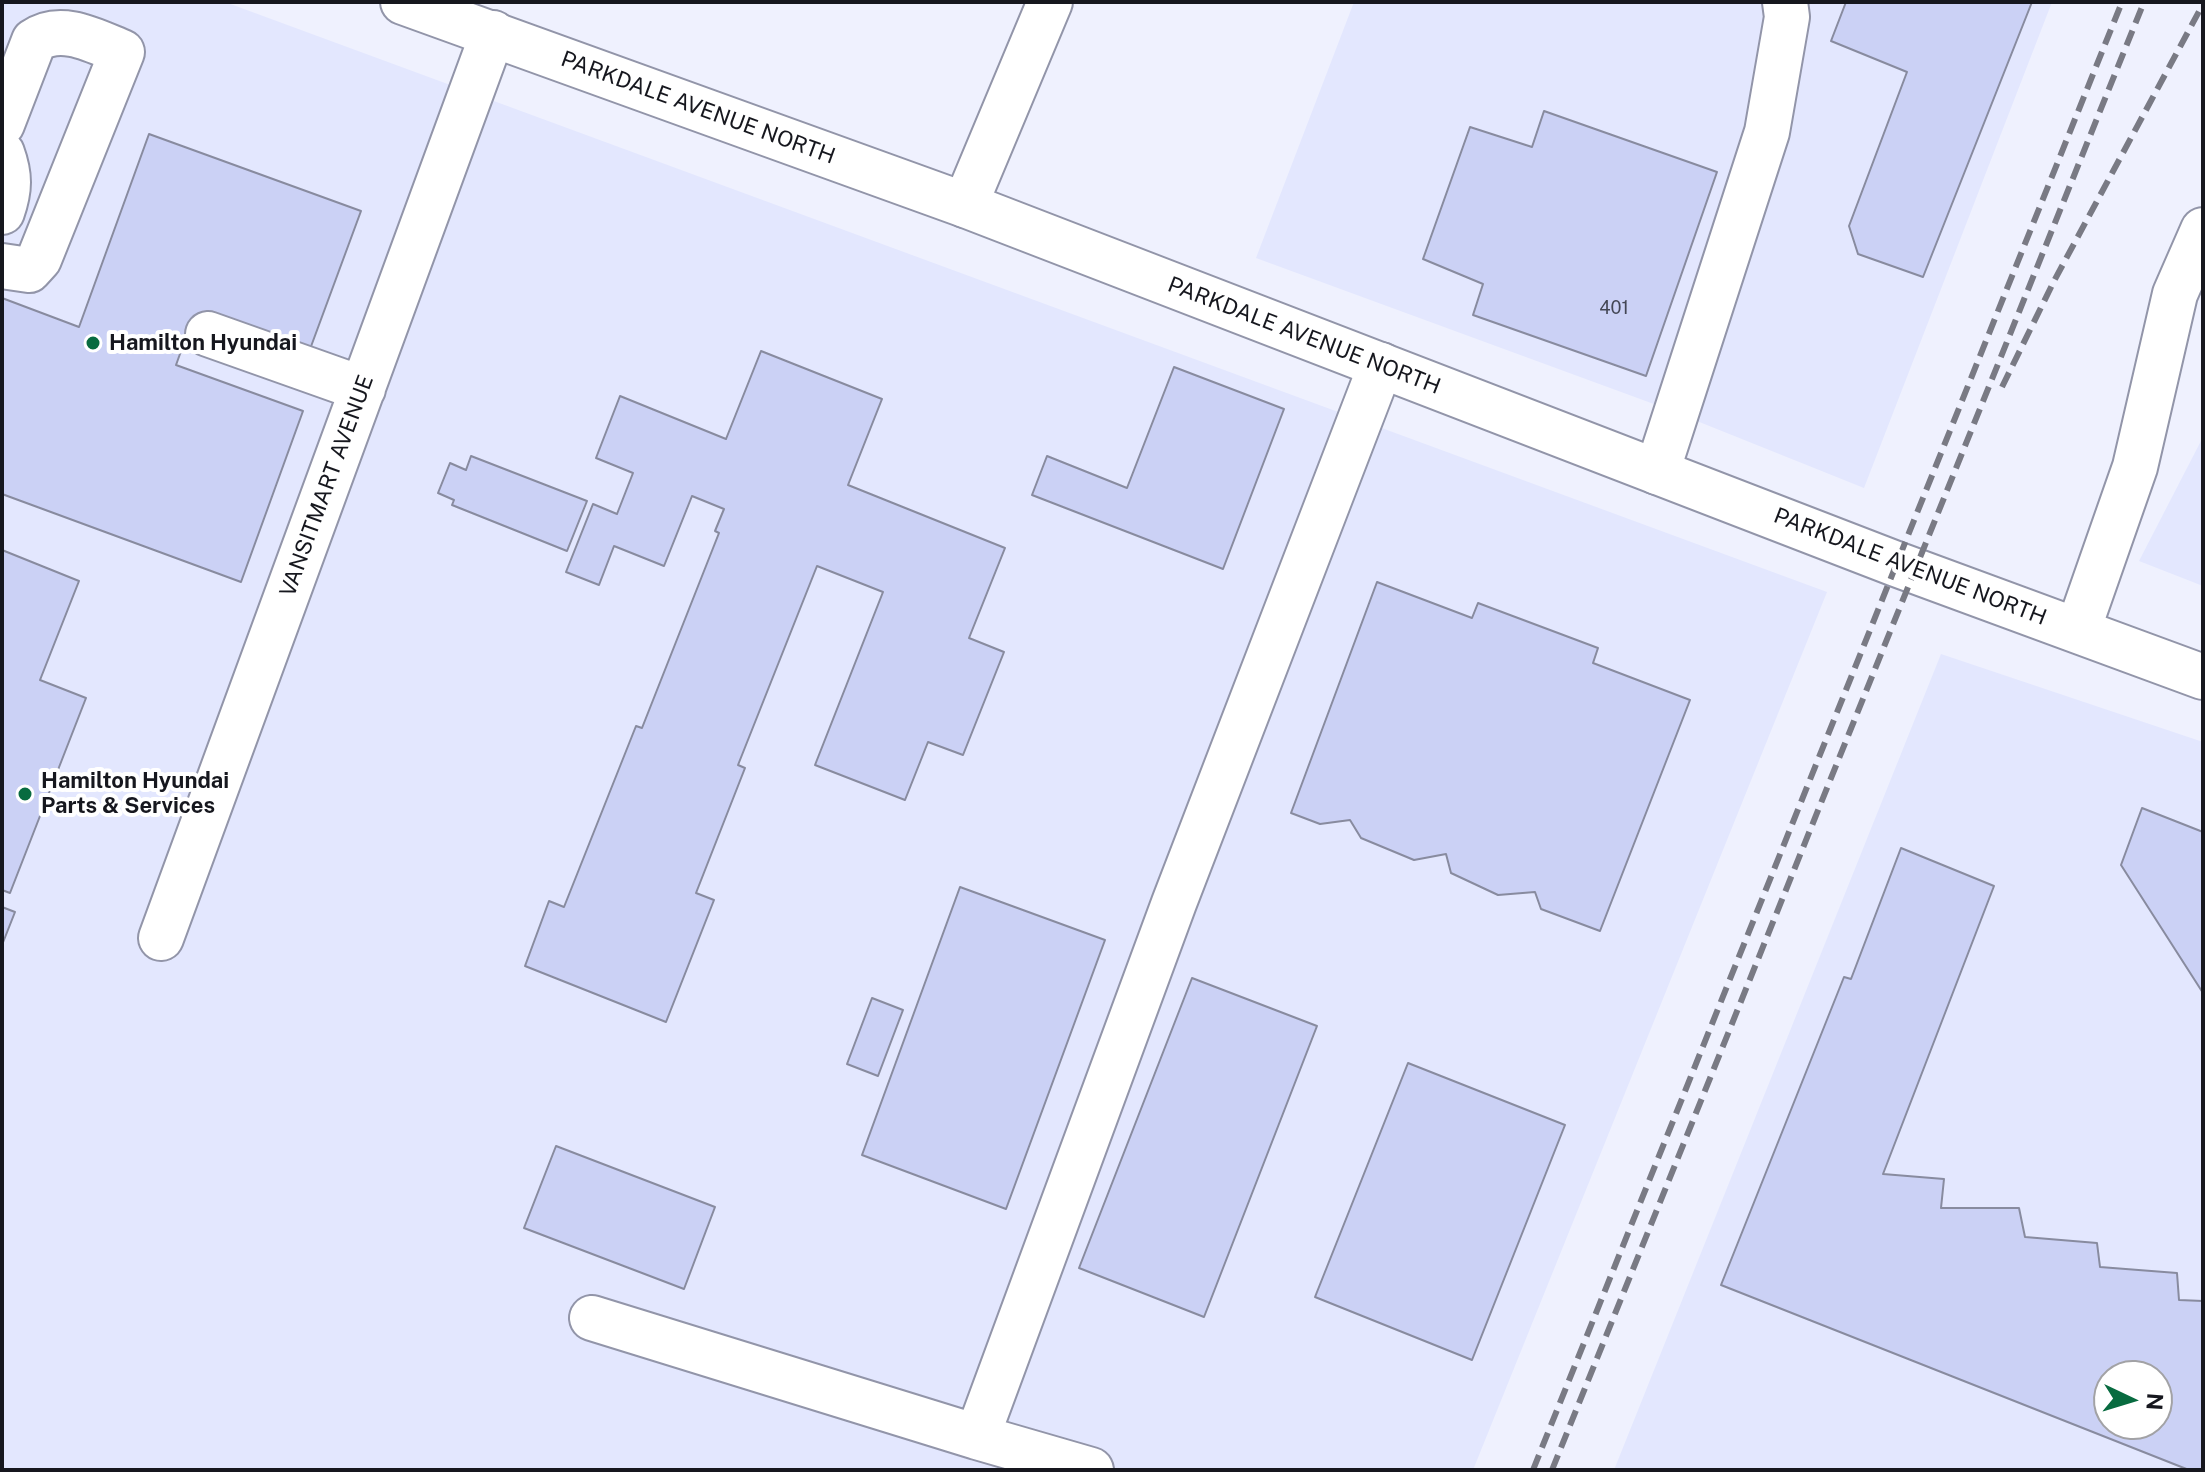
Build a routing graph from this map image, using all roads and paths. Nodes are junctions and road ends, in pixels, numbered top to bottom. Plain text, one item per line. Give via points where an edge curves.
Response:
1 (403, 2) edge
2 (1050, 2) edge
3 (1785, 2) edge
4 (493, 33) junction
5 (2, 124) edge
6 (2, 153) edge
7 (965, 205) junction
8 (2, 212) edge
9 (2203, 230) edge
10 (2, 266) edge
11 (208, 334) dead end
12 (1381, 365) junction
13 (363, 389) junction
14 (1657, 472) junction
15 (2078, 630) junction
16 (2203, 677) edge
17 (161, 938) dead end
18 (592, 1318) dead end
19 (977, 1437) junction
20 (1091, 1470) edge

1 - 4 main road, PARKDALE AVENUE NORTH
2 - 7 main road
3 - 14 main road via 1787,17 1767,132
4 - 7 main road, PARKDALE AVENUE NORTH
4 - 13 main road, VANSITMART AVENUE
5 - 10 main road via 34,41 43,35 80,36 122,52 39,259 29,270
6 - 8 main road via 9,175
7 - 12 main road, PARKDALE AVENUE NORTH
9 - 15 main road via 2175,294 2135,467
11 - 13 main road
12 - 14 main road, PARKDALE AVENUE NORTH
12 - 19 main road
13 - 17 main road, VANSITMART AVENUE
14 - 15 main road, PARKDALE AVENUE NORTH
15 - 16 main road, PARKDALE AVENUE NORTH
18 - 19 main road
19 - 20 main road

